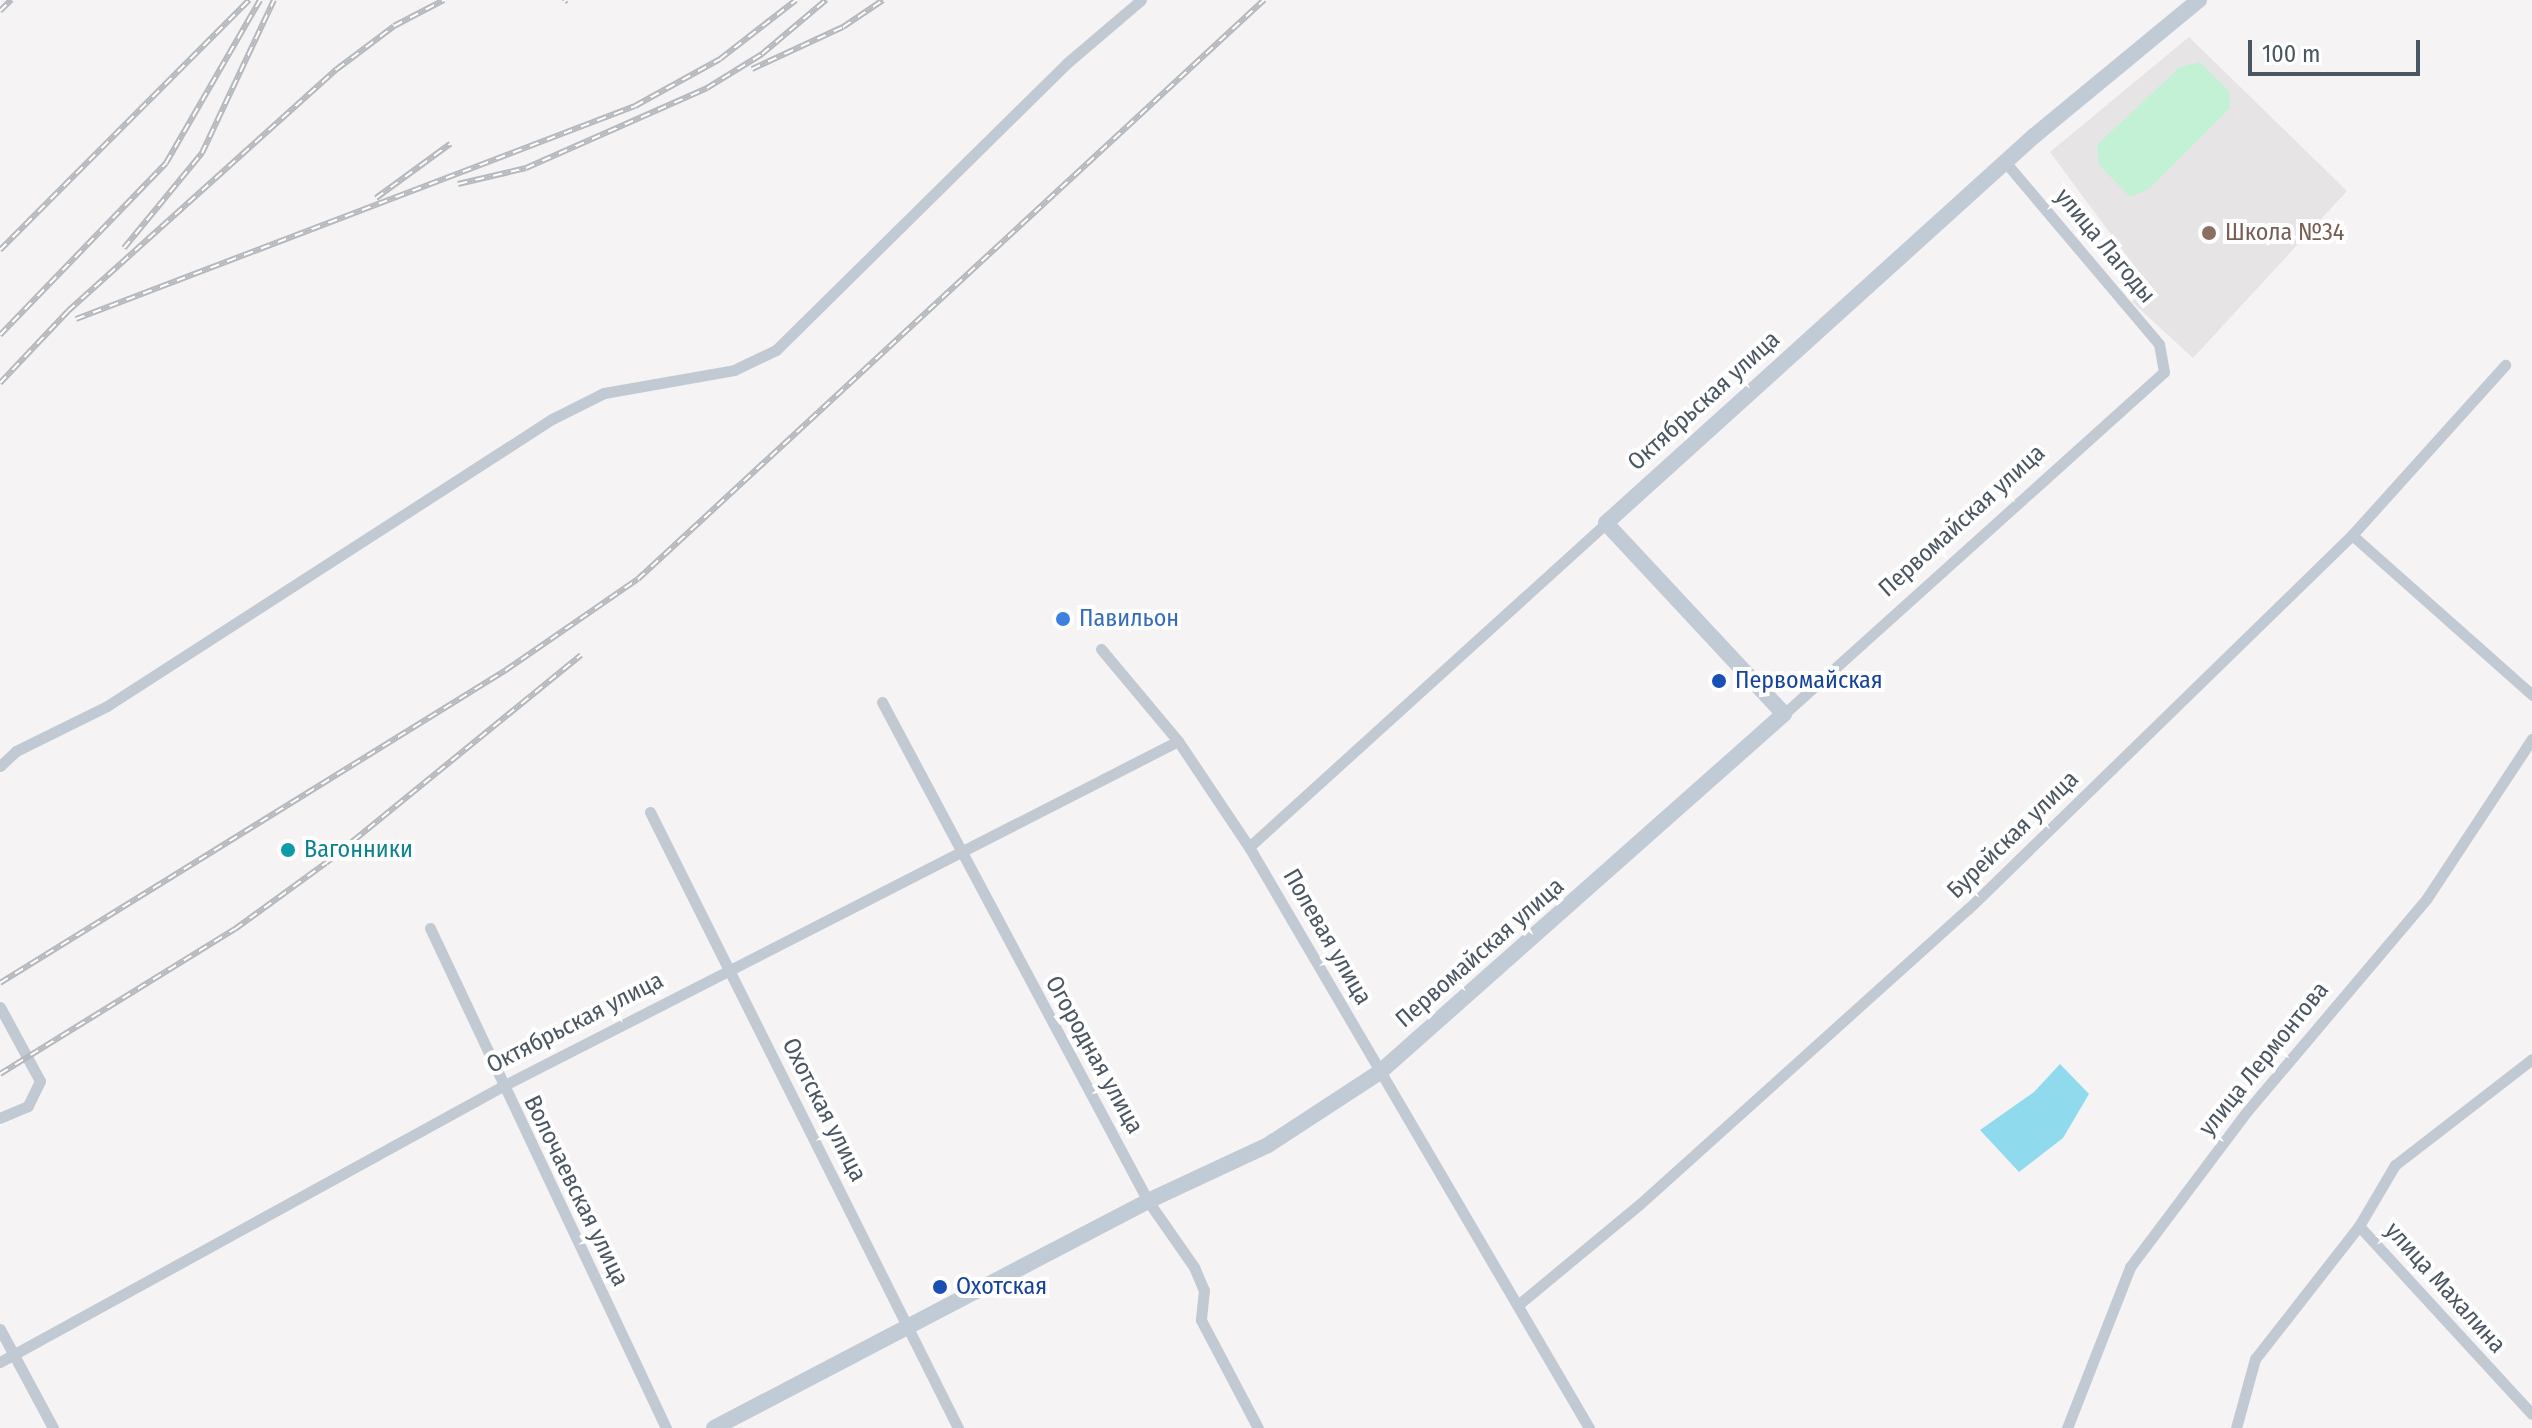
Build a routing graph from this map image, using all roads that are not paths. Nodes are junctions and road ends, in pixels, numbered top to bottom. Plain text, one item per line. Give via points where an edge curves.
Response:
1 (1141, 0) edge
2 (2199, 0) edge
3 (2006, 163) junction
4 (2166, 360) joint
5 (2505, 365) dead end
6 (1606, 523) junction
7 (2352, 535) junction
8 (1101, 649) dead end
9 (2532, 695) edge
10 (882, 702) dead end
11 (1784, 714) junction
12 (2532, 739) edge
13 (1178, 741) junction
14 (0, 766) edge
15 (650, 812) dead end
16 (1249, 847) junction
17 (959, 854) junction
18 (430, 928) dead end
19 (728, 971) junction
20 (0, 1007) edge
21 (2532, 1059) edge
22 (1380, 1072) junction
23 (501, 1087) junction
24 (0, 1118) edge
25 (1148, 1201) junction
26 (2359, 1226) junction
27 (1519, 1304) junction
28 (912, 1328) junction
29 (0, 1329) edge
30 (14, 1353) junction
31 (0, 1362) edge
32 (2532, 1414) edge
33 (53, 1428) edge
34 (666, 1428) edge
35 (714, 1428) edge
36 (958, 1428) edge
37 (1258, 1428) edge
38 (1589, 1428) edge
39 (2067, 1428) edge
40 (2236, 1428) edge

1 - 14 street via 1067,63 776,350 734,370 604,393 552,419 107,706 16,751
2 - 3 main road, Октябрьская улица
3 - 4 street, улица Лагоды via 2159,344
3 - 6 main road, Октябрьская улица
4 - 11 street, Первомайская улица via 2164,372
5 - 7 street, Бурейская улица
6 - 11 main road
6 - 16 street, Октябрьская улица
7 - 9 street
7 - 27 street, Бурейская улица via 1968,909
8 - 13 street, Полевая улица
10 - 17 street, Огородная улица
11 - 22 main road, Первомайская улица
12 - 39 street, улица Лермонтова via 2427,898 2248,1110 2130,1267
13 - 16 street, Полевая улица
13 - 17 street, Октябрьская улица
15 - 19 street, Охотская улица
16 - 22 street, Полевая улица
17 - 19 street, Октябрьская улица
17 - 25 street, Огородная улица
18 - 23 street, Волочаевская улица
19 - 23 street, Октябрьская улица
19 - 28 street, Охотская улица
20 - 24 street via 40,1081 28,1106
21 - 26 street via 2406,1154
22 - 25 main road, Первомайская улица via 1268,1145
22 - 27 street, Полевая улица
23 - 30 street, Октябрьская улица
23 - 34 street, Волочаевская улица
25 - 28 main road, Первомайская улица
25 - 37 street, Огородная улица via 1194,1267 1204,1290 1201,1320
26 - 32 street, улица Махалина
26 - 40 street via 2255,1359
27 - 38 street, Полевая улица
28 - 35 main road, Первомайская улица
28 - 36 street, Охотская улица
29 - 30 street
30 - 31 street, Октябрьская улица
30 - 33 street

